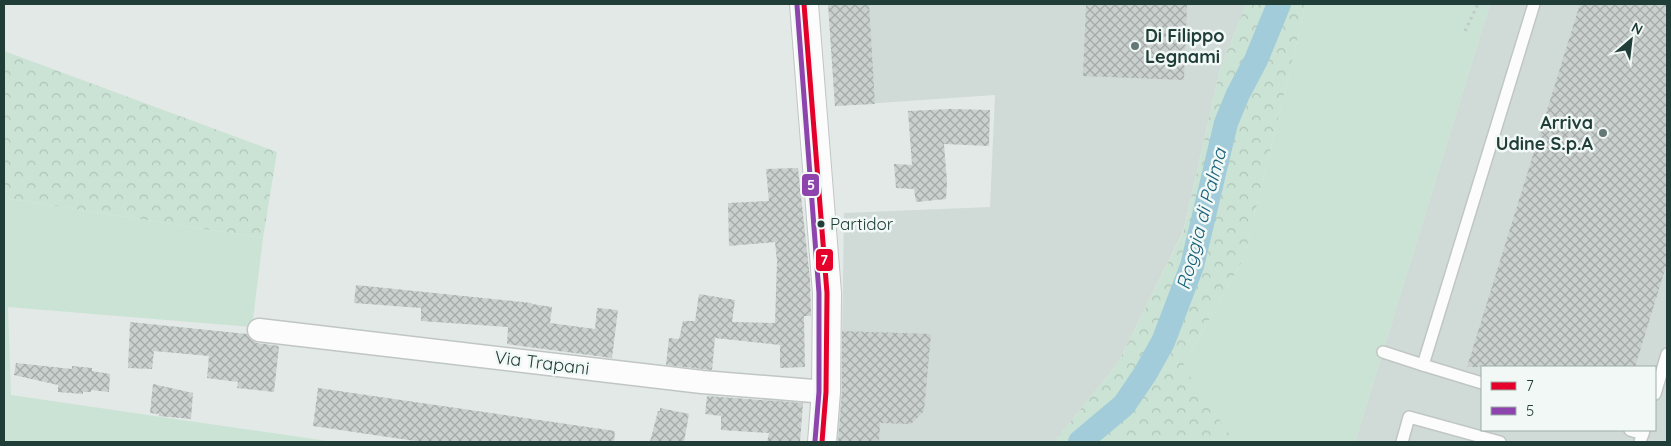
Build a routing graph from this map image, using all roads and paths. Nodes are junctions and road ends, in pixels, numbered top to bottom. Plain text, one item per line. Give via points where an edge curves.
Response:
1 (804, 4) edge
2 (1478, 4) edge
3 (1534, 4) edge
4 (1465, 31) dead end
5 (259, 330) dead end
6 (1383, 352) dead end
7 (1667, 354) edge
8 (1423, 365) junction
9 (1481, 383) edge
10 (1656, 391) edge
11 (826, 392) junction
12 (822, 442) edge
13 (1402, 442) edge
14 (1500, 442) edge

1 - 11 street via 827,293
2 - 4 path
3 - 8 lane
5 - 11 street, Via Trapani via 702,382
6 - 8 lane
7 - 10 lane
8 - 9 lane
11 - 12 street
13 - 14 lane via 1409,417

